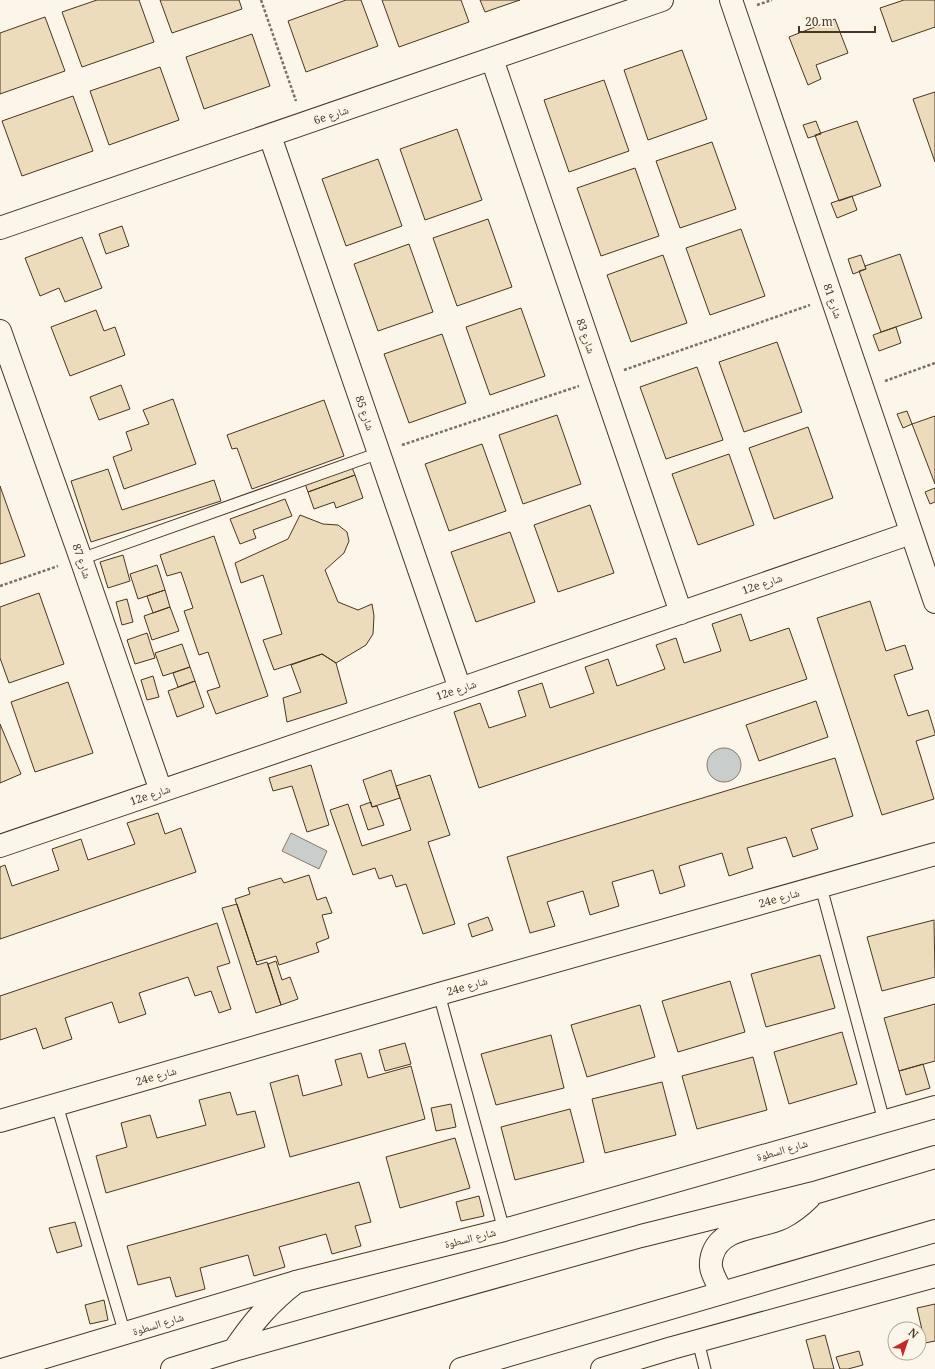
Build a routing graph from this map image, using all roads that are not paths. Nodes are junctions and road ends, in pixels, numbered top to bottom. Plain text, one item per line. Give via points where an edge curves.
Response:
1 (662, 0) edge
2 (731, 0) edge
3 (492, 59) junction
4 (270, 136) junction
5 (0, 228) edge
6 (0, 330) edge
7 (379, 453) junction
8 (911, 533) junction
9 (81, 559) junction
10 (935, 602) edge
11 (681, 613) junction
12 (460, 689) junction
13 (161, 791) junction
14 (0, 846) edge
15 (935, 854) edge
16 (821, 887) junction
17 (439, 994) junction
18 (57, 1105) junction
19 (935, 1107) edge
20 (0, 1121) edge
21 (884, 1121) junction
22 (935, 1156) edge
23 (814, 1193) junction
24 (504, 1230) junction
25 (935, 1231) edge
26 (935, 1276) edge
27 (296, 1282) junction
28 (722, 1293) junction
29 (125, 1334) junction
30 (698, 1341) junction
31 (234, 1350) junction
32 (5, 1369) edge
33 (172, 1369) edge
34 (461, 1369) edge
35 (602, 1369) edge
36 (705, 1369) edge

1 - 3 street, 6e شارع
2 - 8 street, شارع 81
3 - 4 street, 6e شارع
3 - 11 street, شارع 83
4 - 5 street, 6e شارع
4 - 7 street, شارع 85
6 - 9 street, شارع 87
7 - 9 lane
7 - 12 street, شارع 85
8 - 10 street, شارع 81
8 - 11 street, 12e شارع
9 - 13 street, شارع 87
11 - 12 street, 12e شارع
12 - 13 street, 12e شارع
13 - 14 street, 12e شارع
15 - 16 street, 24e شارع
16 - 17 street, 24e شارع
16 - 21 lane
17 - 18 street, 24e شارع
17 - 24 lane
18 - 20 street, 24e شارع
18 - 29 lane
19 - 21 street, شارع السطوة
21 - 24 street, شارع السطوة
22 - 23 street
23 - 28 street via 780,1219 735,1232 718,1242 711,1260 712,1270
23 - 31 street via 641,1236
24 - 27 street, شارع السطوة
25 - 28 street
26 - 30 street
27 - 29 street, شارع السطوة
27 - 31 street via 261,1313
28 - 34 street
29 - 32 street, شارع السطوة
30 - 35 street
30 - 36 lane
31 - 33 street

